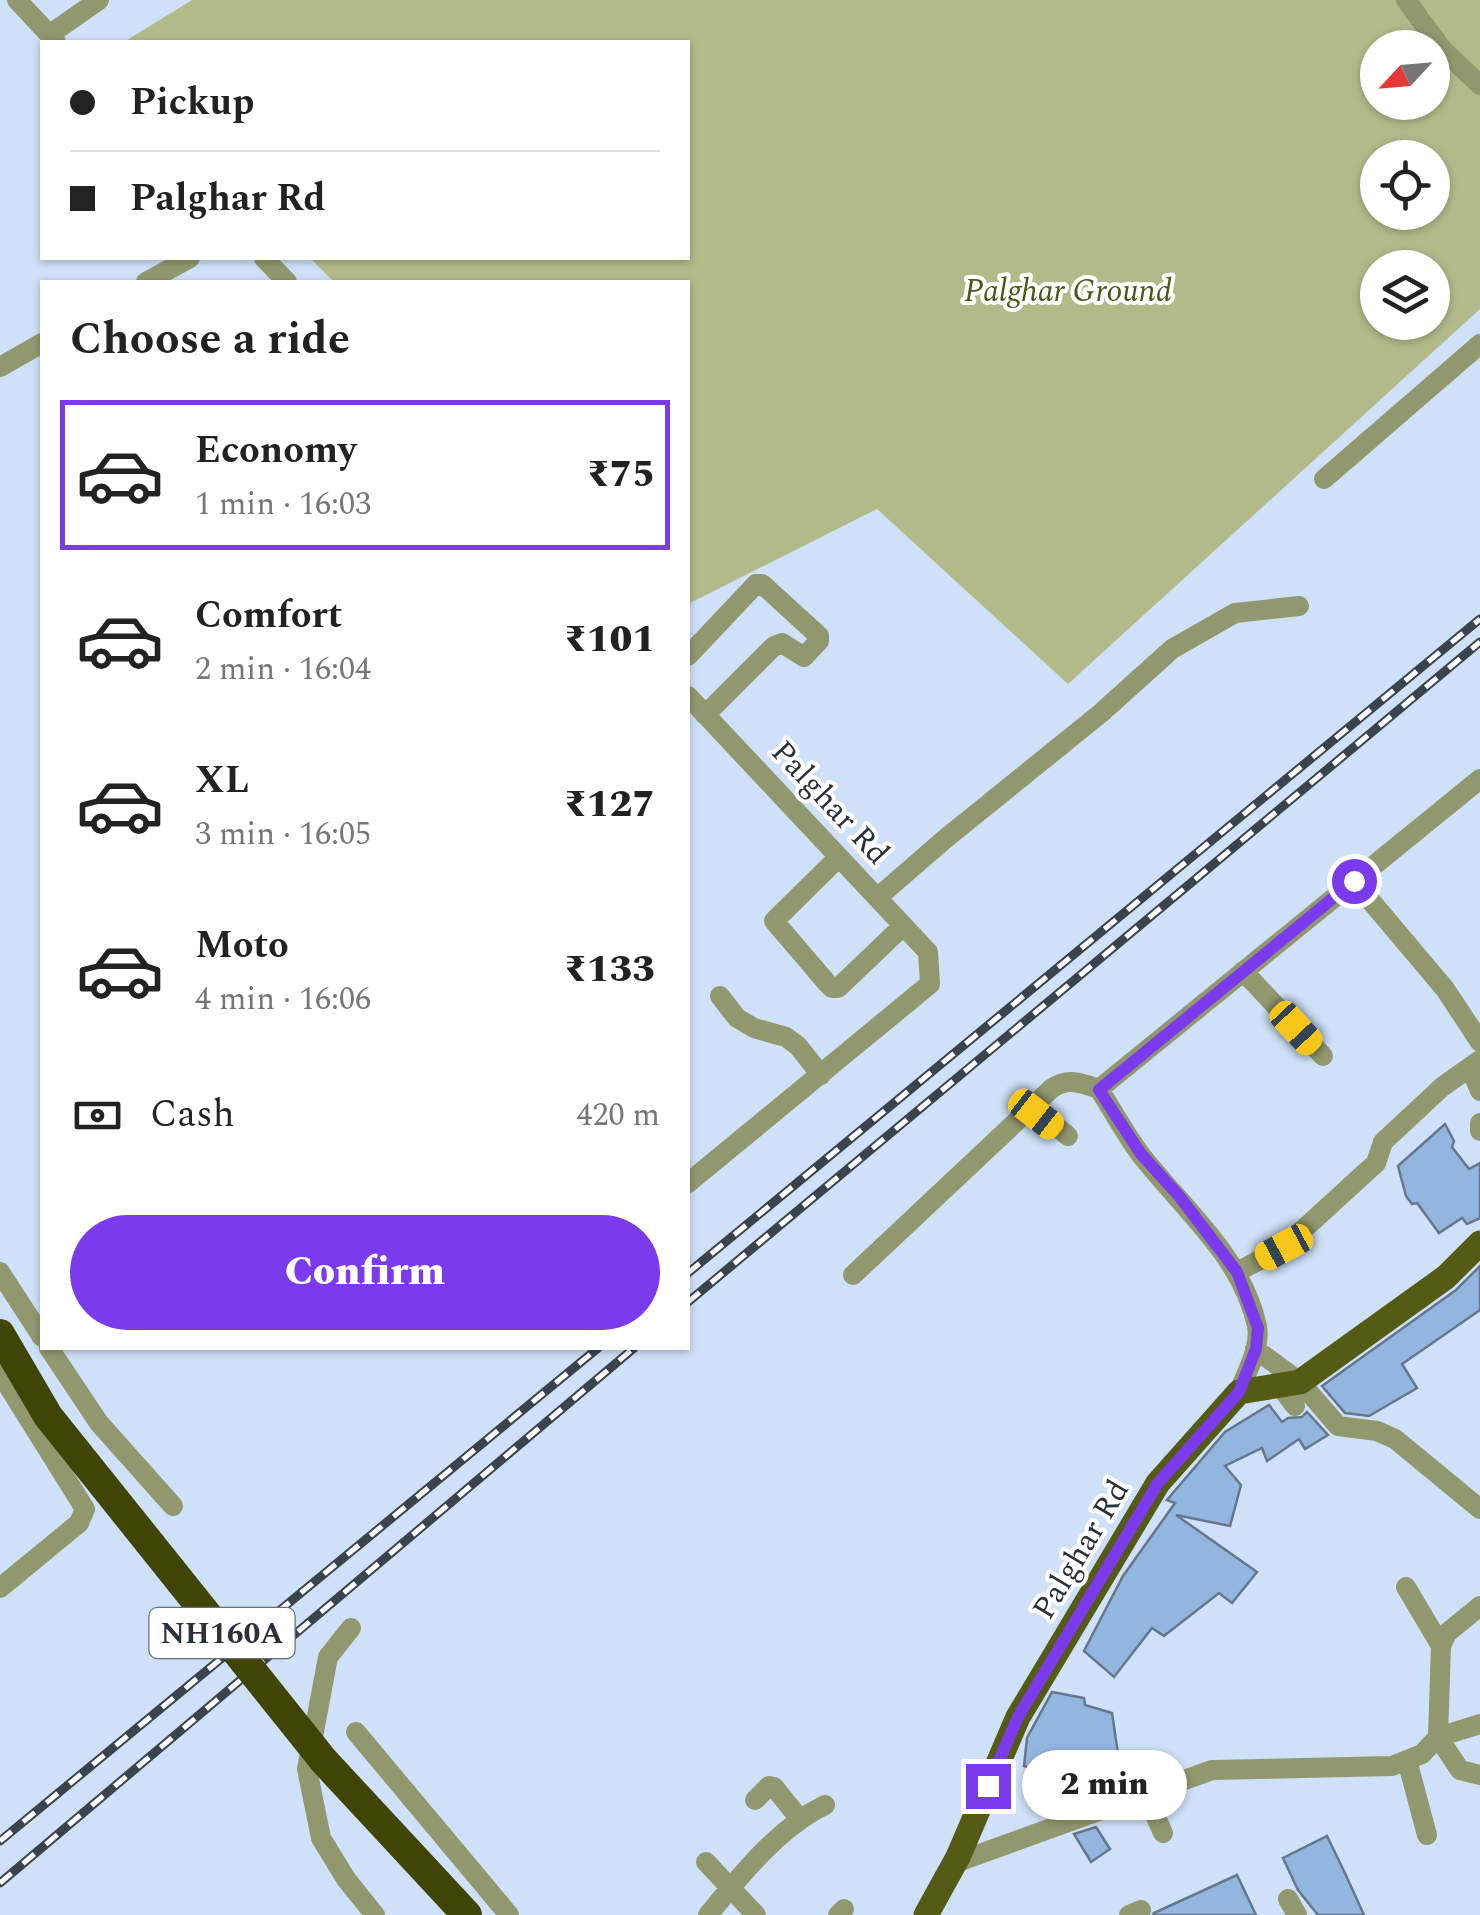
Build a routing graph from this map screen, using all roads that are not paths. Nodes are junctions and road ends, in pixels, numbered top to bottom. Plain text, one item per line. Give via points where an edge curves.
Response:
1 (17, 0) edge
2 (99, 0) edge
3 (1406, 0) edge
4 (53, 39) edge
5 (1480, 85) edge
6 (186, 260) edge
7 (266, 260) edge
8 (150, 280) edge
9 (286, 280) edge
10 (40, 344) edge
11 (1480, 344) edge
12 (0, 367) edge
13 (1324, 479) dead end
14 (1298, 606) dead end
15 (690, 654) edge
16 (690, 698) edge
17 (705, 715) junction
18 (1480, 779) edge
19 (839, 858) junction
20 (1354, 881) junction
21 (877, 898) junction
22 (903, 926) junction
23 (1243, 971) junction
24 (720, 996) dead end
25 (1480, 1042) edge
26 (1323, 1056) dead end
27 (1475, 1063) edge
28 (821, 1075) junction
29 (1099, 1090) junction
30 (1480, 1091) edge
31 (1032, 1108) junction
32 (1480, 1123) edge
33 (1480, 1130) edge
34 (1068, 1136) dead end
35 (690, 1181) edge
36 (1480, 1243) edge
37 (0, 1272) edge
38 (1237, 1272) junction
39 (853, 1275) dead end
40 (0, 1334) edge
41 (40, 1334) edge
42 (1256, 1349) junction
43 (50, 1350) edge
44 (0, 1373) edge
45 (1291, 1391) junction
46 (1239, 1392) junction
47 (173, 1506) dead end
48 (1480, 1510) edge
49 (1406, 1587) dead end
50 (0, 1588) edge
51 (1480, 1606) edge
52 (350, 1628) dead end
53 (1441, 1646) junction
54 (1480, 1724) edge
55 (356, 1732) dead end
56 (1438, 1736) junction
57 (1407, 1760) junction
58 (1480, 1775) edge
59 (1145, 1792) junction
60 (755, 1800) dead end
61 (825, 1805) dead end
62 (799, 1818) junction
63 (1162, 1833) dead end
64 (1427, 1834) dead end
65 (706, 1862) dead end
66 (955, 1863) junction
67 (730, 1888) junction
68 (376, 1915) edge
69 (467, 1915) edge
70 (509, 1915) edge
71 (708, 1915) edge
72 (756, 1915) edge
73 (926, 1915) edge

1 - 4 street
2 - 4 street
3 - 5 street via 1442,49
6 - 8 street
7 - 9 street
10 - 12 street
11 - 13 street
14 - 21 street via 1235,613 1172,649
15 - 17 street via 756,584 819,636 804,657 782,643 774,646
16 - 17 street, Palghar Rd
17 - 19 street, Palghar Rd
18 - 20 street
19 - 21 street, Palghar Rd
19 - 22 street via 774,921 827,983 838,988
20 - 23 street
20 - 25 street via 1445,988
21 - 22 street, Palghar Rd
22 - 28 street, Palghar Rd via 928,952 930,984
23 - 26 street
23 - 29 street
24 - 28 street via 738,1018 798,1046
27 - 30 street
27 - 38 street via 1384,1142 1376,1162 1284,1247
28 - 35 street
29 - 31 street via 1075,1081 1059,1084
29 - 38 street via 1141,1154
31 - 34 street
31 - 39 street
32 - 33 street
36 - 45 main road via 1446,1277
37 - 41 street
38 - 42 street via 1258,1328
40 - 69 highway, NH160A, bridge via 48,1416 324,1761
42 - 45 street
42 - 46 street, Palghar Rd
43 - 47 street via 99,1422
44 - 50 street via 84,1509 79,1523
45 - 46 main road
45 - 48 street via 1338,1426 1395,1439
46 - 66 main road, Palghar Rd via 1158,1483 1018,1717
49 - 53 street
51 - 53 street
52 - 68 street via 328,1657 307,1769 321,1838
53 - 56 street
54 - 56 street
55 - 70 street
56 - 57 street
56 - 58 street via 1460,1770
57 - 59 street via 1367,1768 1212,1770
57 - 64 street
59 - 63 street
59 - 66 street
60 - 62 street via 774,1786
61 - 62 street
62 - 67 street
65 - 67 street
66 - 73 main road, Palghar Rd
67 - 71 street
67 - 72 street

